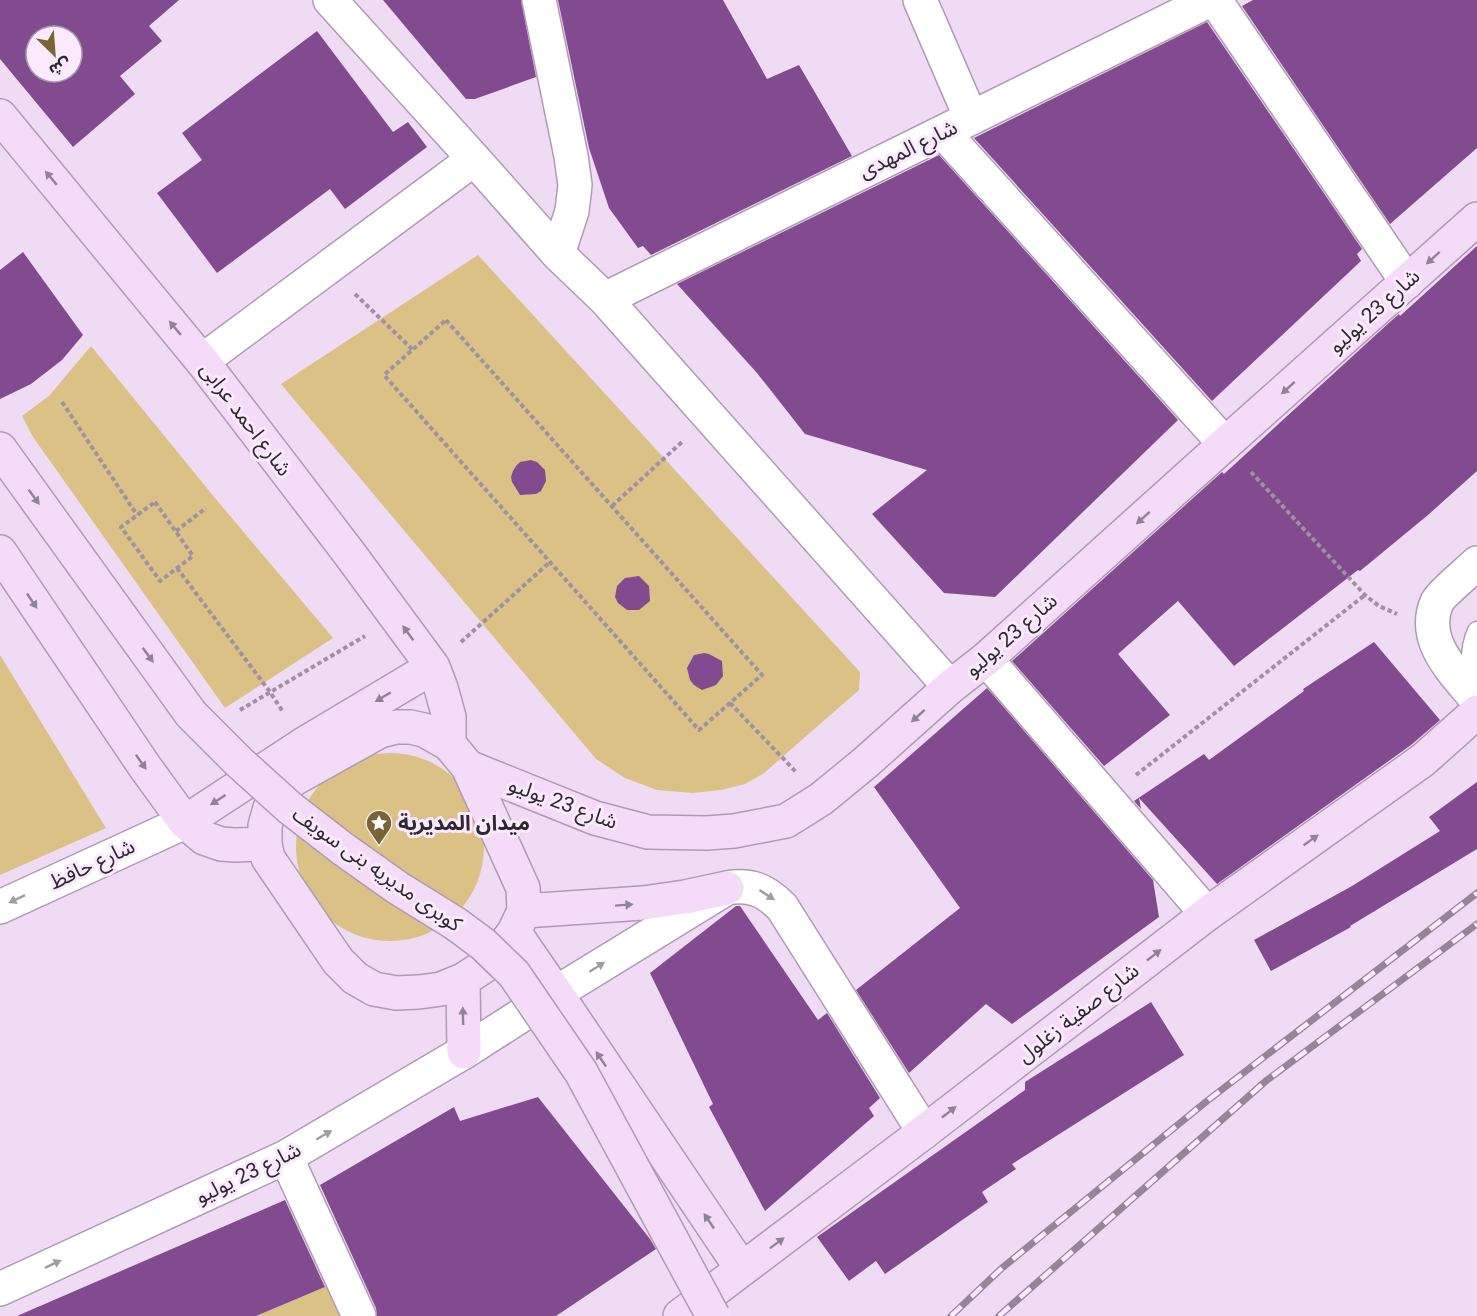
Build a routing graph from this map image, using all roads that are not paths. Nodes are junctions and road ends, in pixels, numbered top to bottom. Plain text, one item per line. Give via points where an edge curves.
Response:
1 (330, 0) edge
2 (539, 0) edge
3 (920, 0) edge
4 (1210, 0) edge
5 (1215, 0) edge
6 (0, 116) edge
7 (957, 125) junction
8 (474, 159) junction
9 (1477, 219) edge
10 (558, 254) junction
11 (1407, 282) junction
12 (605, 299) junction
13 (202, 361) junction
14 (1225, 444) junction
15 (0, 449) edge
16 (0, 552) edge
17 (1477, 563) edge
18 (1477, 631) edge
19 (986, 659) junction
20 (433, 666) junction
21 (950, 687) junction
22 (1477, 698) edge
23 (1477, 712) edge
24 (458, 756) junction
25 (185, 822) junction
26 (265, 844) junction
27 (727, 888) junction
28 (0, 907) edge
29 (1207, 914) junction
30 (519, 921) junction
31 (489, 961) junction
32 (462, 980) junction
33 (556, 993) junction
34 (525, 1013) junction
35 (464, 1052) junction
36 (924, 1132) junction
37 (655, 1139) junction
38 (286, 1157) junction
39 (624, 1161) junction
40 (742, 1269) junction
41 (0, 1288) edge
42 (713, 1304) edge
43 (359, 1316) edge
44 (680, 1316) edge

1 - 8 street
2 - 10 street via 575,185 572,211
3 - 7 street
4 - 7 street, شارع المهدى
5 - 11 street
13 -> 6 main road, شارع احمد عرابى
7 - 12 street, شارع المهدى
7 - 14 street
8 - 10 street
8 - 13 street
9 -> 11 main road, شارع 23 يوليو
10 - 12 street
11 -> 14 main road, شارع 23 يوليو
12 - 21 street
20 -> 13 main road, شارع احمد عرابى
14 -> 19 main road, شارع 23 يوليو
15 -> 42 main road, كوبرى مديريه بنى سويف, bridge via 191,714 290,808 398,888 483,944 514,974 581,1072
16 -> 25 main road
17 - 22 street via 1438,600 1433,617 1437,647
18 - 22 lane via 1471,655
19 - 21 main road, شارع 23 يوليو
19 - 29 street
20 - 24 main road, شارع احمد عرابى
20 -> 25 main road
21 -> 24 main road, شارع 23 يوليو via 821,799 786,821 734,831 648,832 595,818
29 -> 23 main road, شارع صفية زغلول via 1423,760
24 - 26 main road, شارع 23 يوليو via 424,730 380,731 292,780 270,808
24 - 30 main road via 524,888
25 - 26 main road via 204,837 222,844
25 -> 28 street, شارع حافظ
26 - 32 main road via 268,858 338,961 354,978 374,989 396,993 441,988
30 -> 27 main road
33 -> 27 street, شارع 23 يوليو
27 -> 36 street via 755,888 782,907
36 -> 29 main road, شارع صفية زغلول
30 - 31 main road
30 - 33 main road
31 - 32 main road
31 - 34 main road
35 -> 32 main road
33 - 34 street, شارع 23 يوليو
37 -> 33 main road
34 - 35 street, شارع 23 يوليو
34 - 39 main road
38 -> 35 street, شارع 23 يوليو
40 -> 36 main road, شارع صفية زغلول
37 - 39 main road
40 -> 37 main road
41 -> 38 street, شارع 23 يوليو
38 - 43 street
39 - 42 main road
40 - 42 main road, شارع صفية زغلول
42 - 44 main road, شارع صفية زغلول

